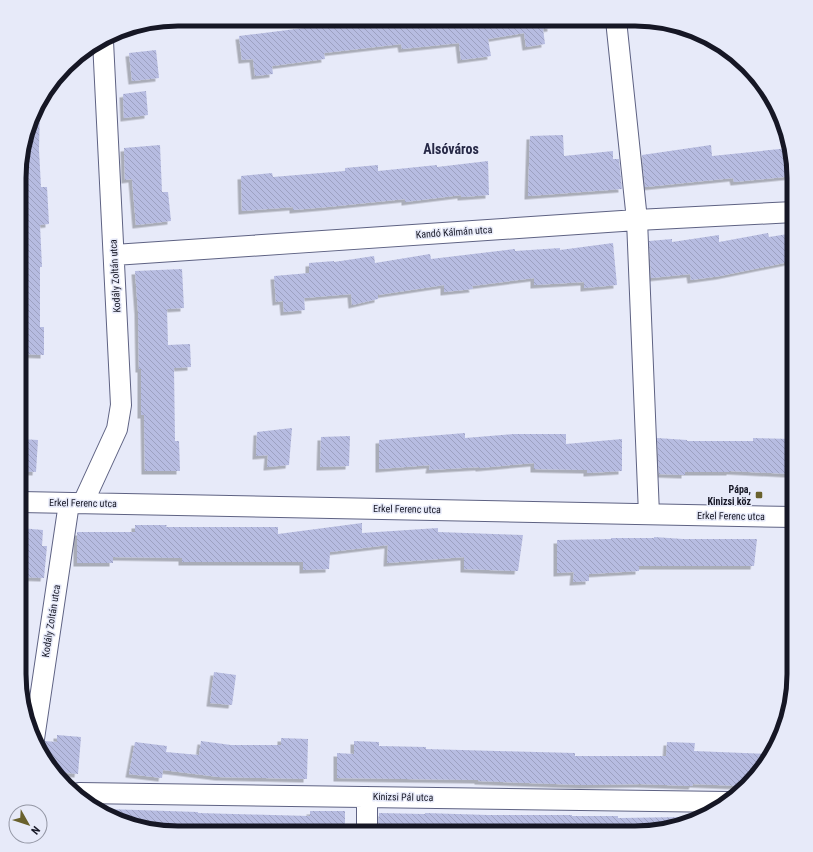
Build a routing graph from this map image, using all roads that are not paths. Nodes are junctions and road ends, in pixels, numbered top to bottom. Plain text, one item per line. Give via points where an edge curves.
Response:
1 (617, 26) edge
2 (103, 45) edge
3 (787, 212) edge
4 (637, 220) junction
5 (114, 255) junction
6 (26, 502) edge
7 (76, 503) junction
8 (648, 514) junction
9 (787, 517) edge
10 (36, 728) edge
11 (84, 793) edge
12 (367, 797) junction
13 (717, 802) edge
14 (367, 826) edge

1 - 4 street
2 - 5 street, Kodály Zoltán utca
3 - 4 street, Kandó Kálmán utca
4 - 5 street, Kandó Kálmán utca
4 - 8 street
5 - 7 street, Kodály Zoltán utca via 121,404 117,429
6 - 7 street, Erkel Ferenc utca
7 - 8 street, Erkel Ferenc utca
7 - 10 street, Kodály Zoltán utca
8 - 9 street, Erkel Ferenc utca
11 - 12 street, Kinizsi Pál utca
12 - 13 street, Kinizsi Pál utca
12 - 14 street

